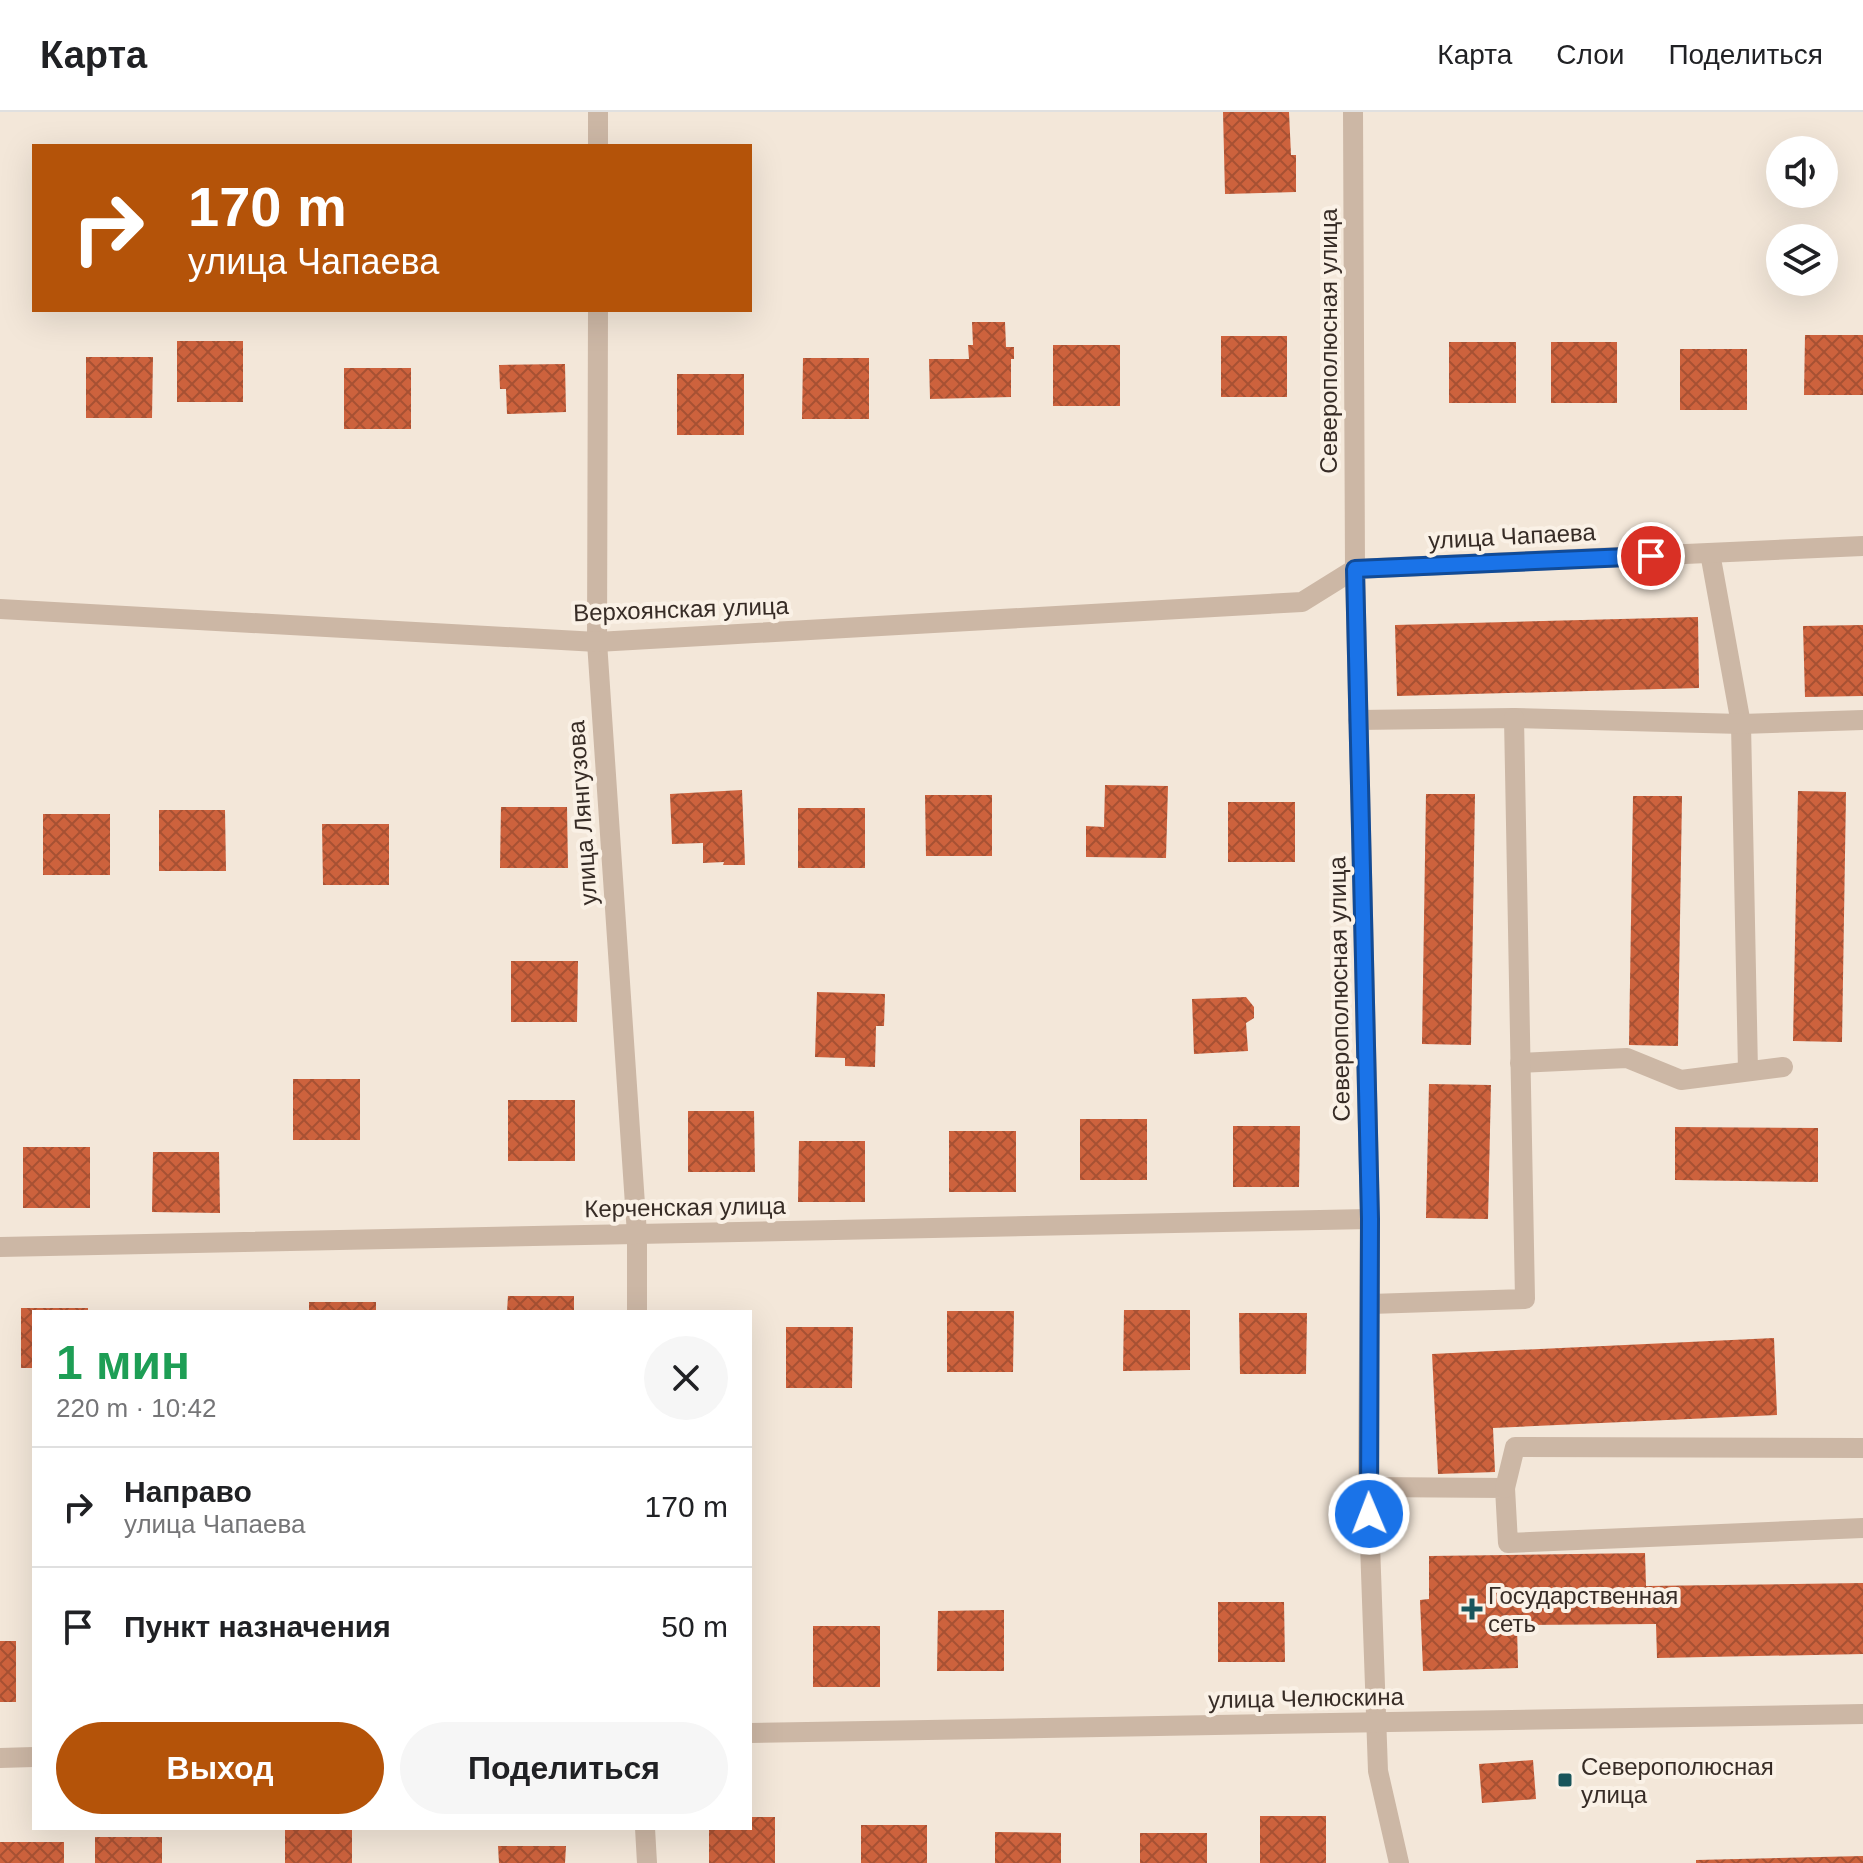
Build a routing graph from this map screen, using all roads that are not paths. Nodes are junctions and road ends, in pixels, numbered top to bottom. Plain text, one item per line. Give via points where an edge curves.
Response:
1 (598, 112) edge
2 (1353, 112) edge
3 (598, 144) edge
4 (598, 312) edge
5 (1863, 546) edge
6 (1710, 553) junction
7 (1355, 569) junction
8 (0, 609) edge
9 (597, 642) junction
10 (1514, 718) junction
11 (1358, 720) junction
12 (1863, 720) edge
13 (1741, 724) junction
14 (1520, 1063) junction
15 (1783, 1067) dead end
16 (1748, 1071) junction
17 (1370, 1219) junction
18 (637, 1234) junction
19 (0, 1247) edge
20 (1370, 1304) junction
21 (637, 1310) edge
22 (1863, 1448) edge
23 (1368, 1487) junction
24 (1505, 1488) junction
25 (1863, 1528) edge
26 (1863, 1714) edge
27 (1376, 1723) junction
28 (752, 1733) edge
29 (32, 1757) edge
30 (0, 1758) edge
31 (645, 1830) edge
32 (647, 1863) edge
33 (1399, 1863) edge

1 - 3 street
2 - 7 street, Северополюсная улица
4 - 9 street, улица Лянгузова
5 - 6 street, улица Чапаева
6 - 7 street, улица Чапаева
6 - 13 street
7 - 9 street, Верхоянская улица via 1302,602
7 - 11 street, Северополюсная улица
8 - 9 street, Верхоянская улица
9 - 18 street, улица Лянгузова
10 - 11 street
10 - 13 street
10 - 14 street
11 - 17 street, Северополюсная улица
12 - 13 street
13 - 16 street
14 - 16 street via 1627,1058 1681,1080
14 - 20 street via 1525,1299
15 - 16 street
17 - 18 street, Керченская улица
17 - 20 street, Северополюсная улица
18 - 19 street, Керченская улица
18 - 21 street, улица Лянгузова
20 - 23 street, Северополюсная улица
22 - 24 street via 1515,1447
23 - 24 street
23 - 27 street, Северополюсная улица
24 - 25 street via 1508,1543
26 - 27 street, улица Челюскина
27 - 28 street, улица Челюскина
27 - 33 street, Северополюсная улица via 1378,1771
29 - 30 street
31 - 32 street

